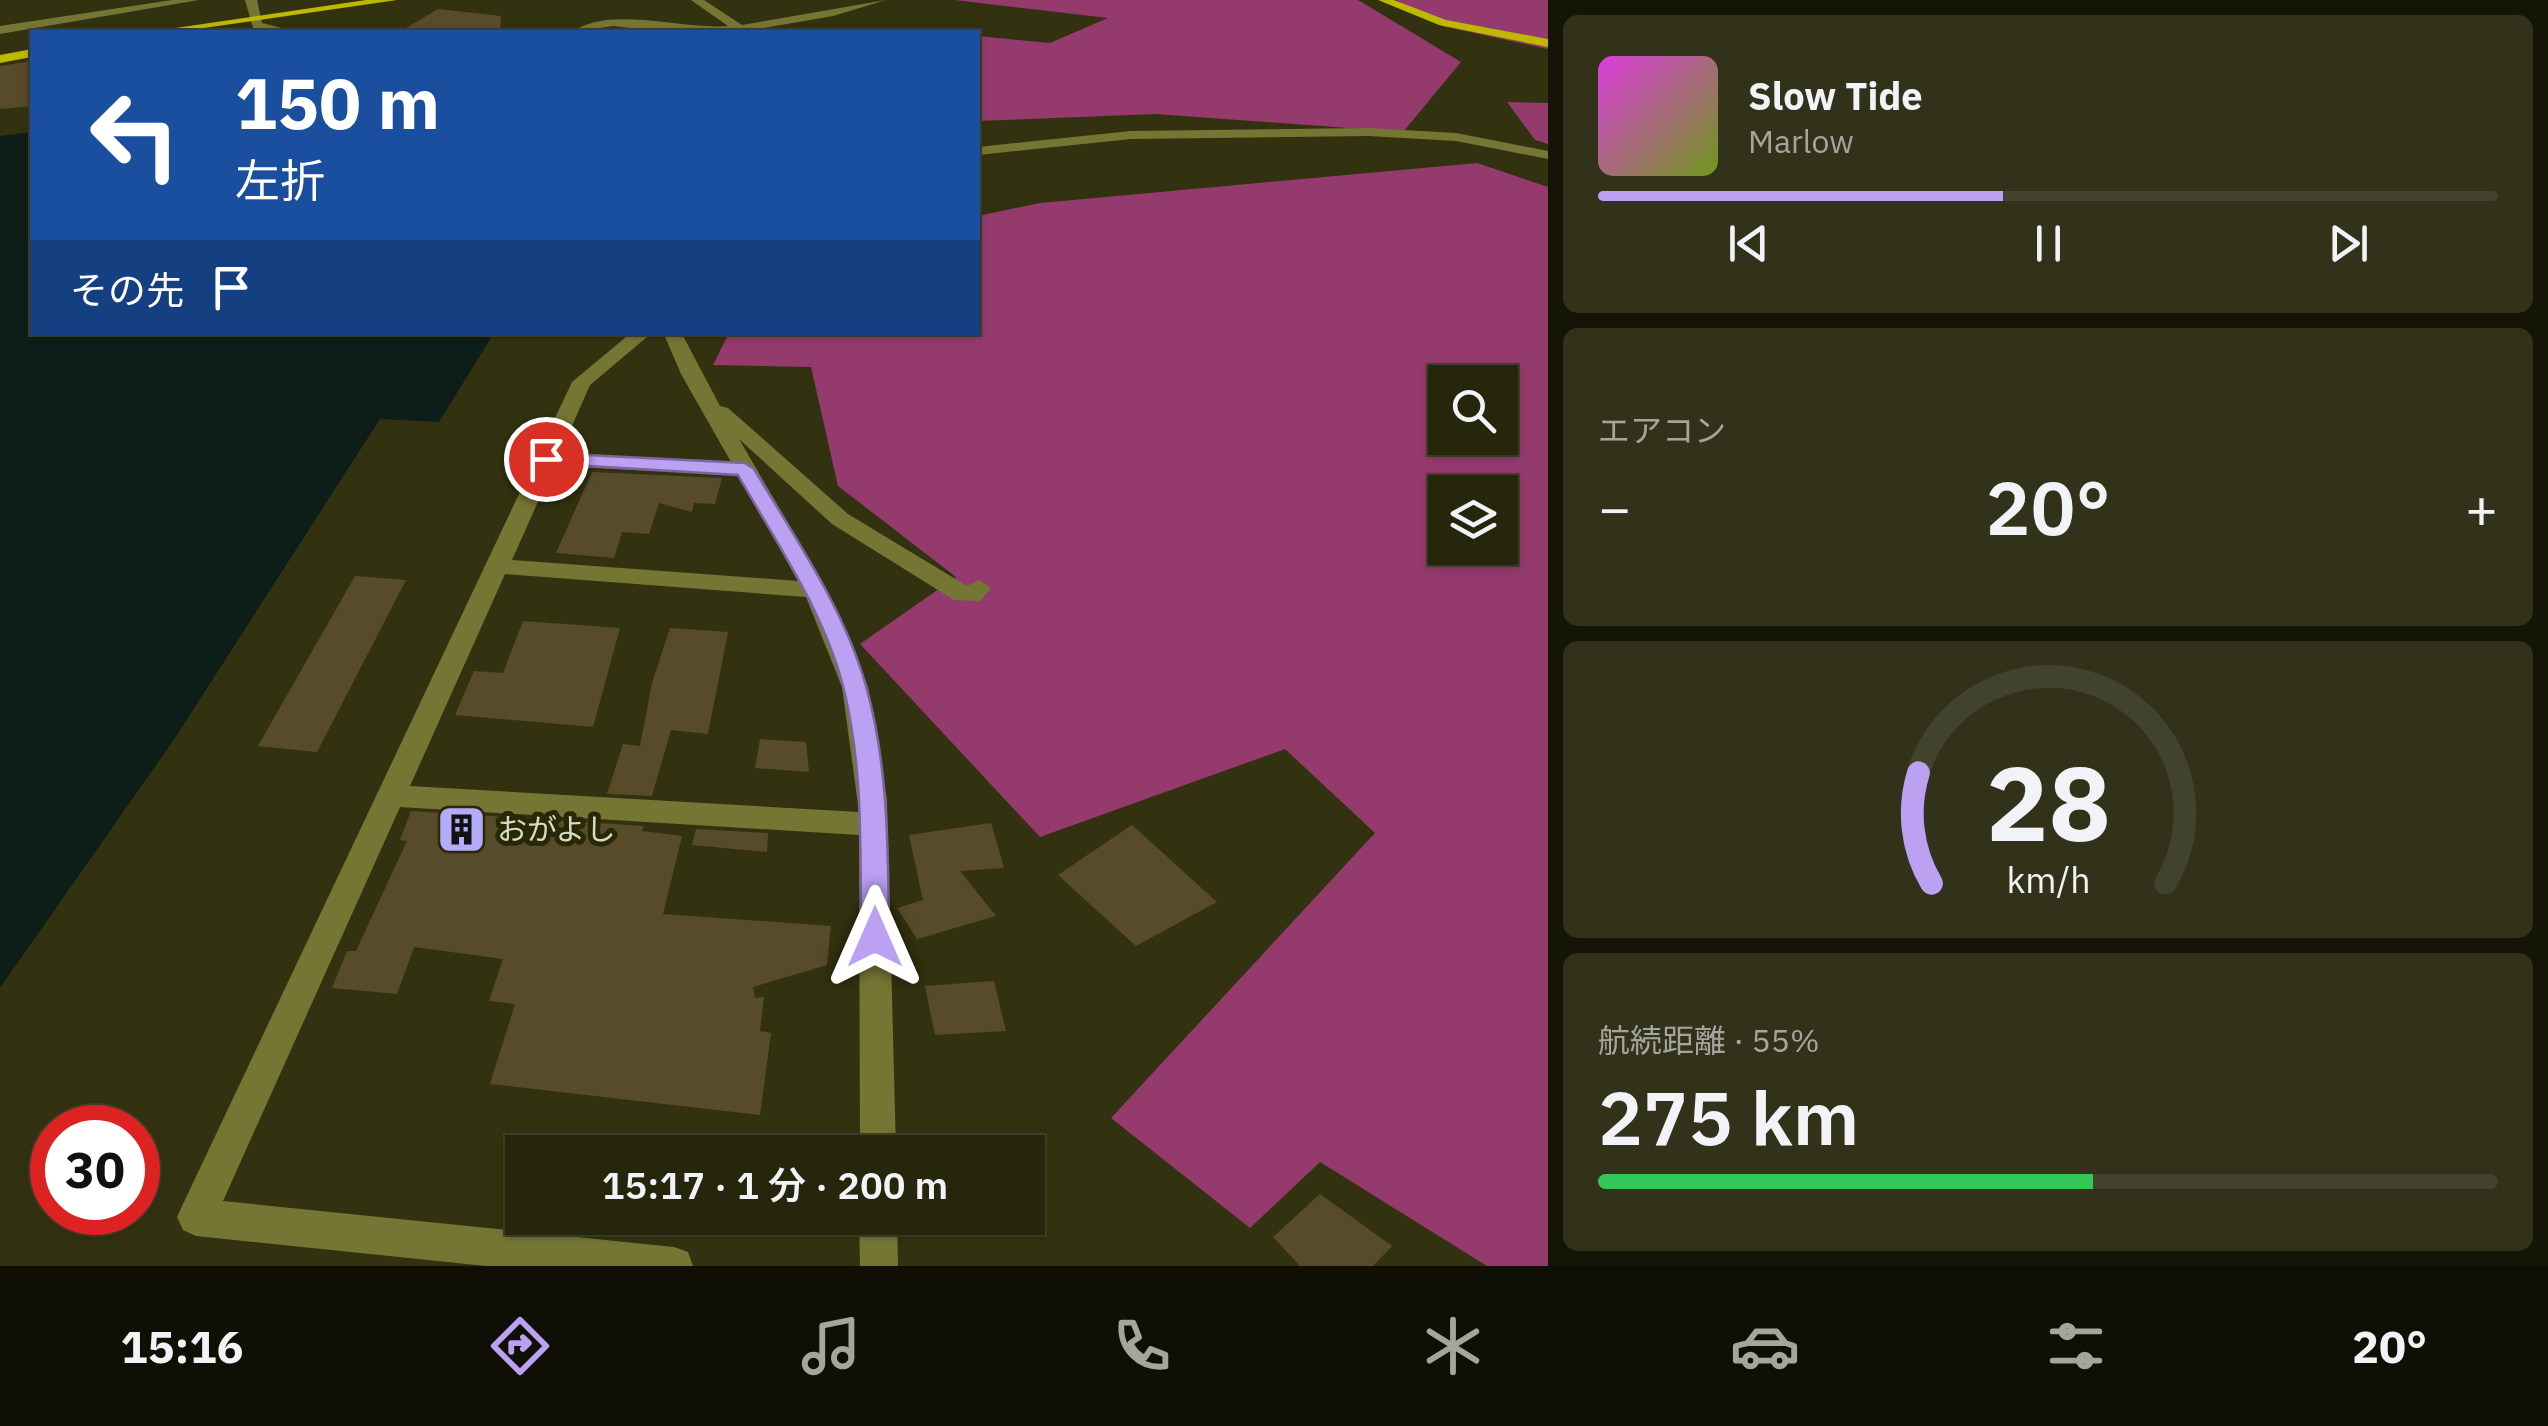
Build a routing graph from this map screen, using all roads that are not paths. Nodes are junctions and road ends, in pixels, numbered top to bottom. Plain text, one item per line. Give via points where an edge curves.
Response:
1 (193, 0) edge
2 (266, 0) edge
3 (391, 0) edge
4 (697, 0) edge
5 (880, 0) edge
6 (1384, 0) edge
7 (251, 1) edge
8 (254, 26) edge
9 (0, 30) edge
10 (187, 30) edge
11 (583, 30) edge
12 (671, 30) edge
13 (740, 30) edge
14 (1548, 43) edge
15 (30, 53) edge
16 (0, 59) edge
17 (980, 151) edge
18 (1548, 155) edge
19 (640, 335) edge
20 (674, 335) edge
21 (706, 399) junction
22 (546, 459) junction
23 (745, 469) junction
24 (496, 566) junction
25 (978, 588) dead end
26 (815, 590) junction
27 (391, 796) junction
28 (874, 824) junction
29 (878, 1135) edge
30 (878, 1235) edge
31 (674, 1266) edge
32 (879, 1266) edge

1 - 9 street
2 - 7 street
3 - 8 main road
4 - 13 street
5 - 13 street
6 - 14 main road via 1443,23
7 - 8 street
8 - 10 main road
11 - 12 street via 602,22
15 - 16 main road
17 - 18 street via 1131,135 1368,132 1456,136
19 - 22 street via 582,382
20 - 21 street
21 - 23 street
21 - 25 street via 840,518 963,594
22 - 23 street
22 - 24 street
23 - 26 street
24 - 26 street
24 - 27 street
26 - 28 street via 855,687
27 - 28 street
27 - 31 street via 196,1217
28 - 29 street
30 - 32 street

